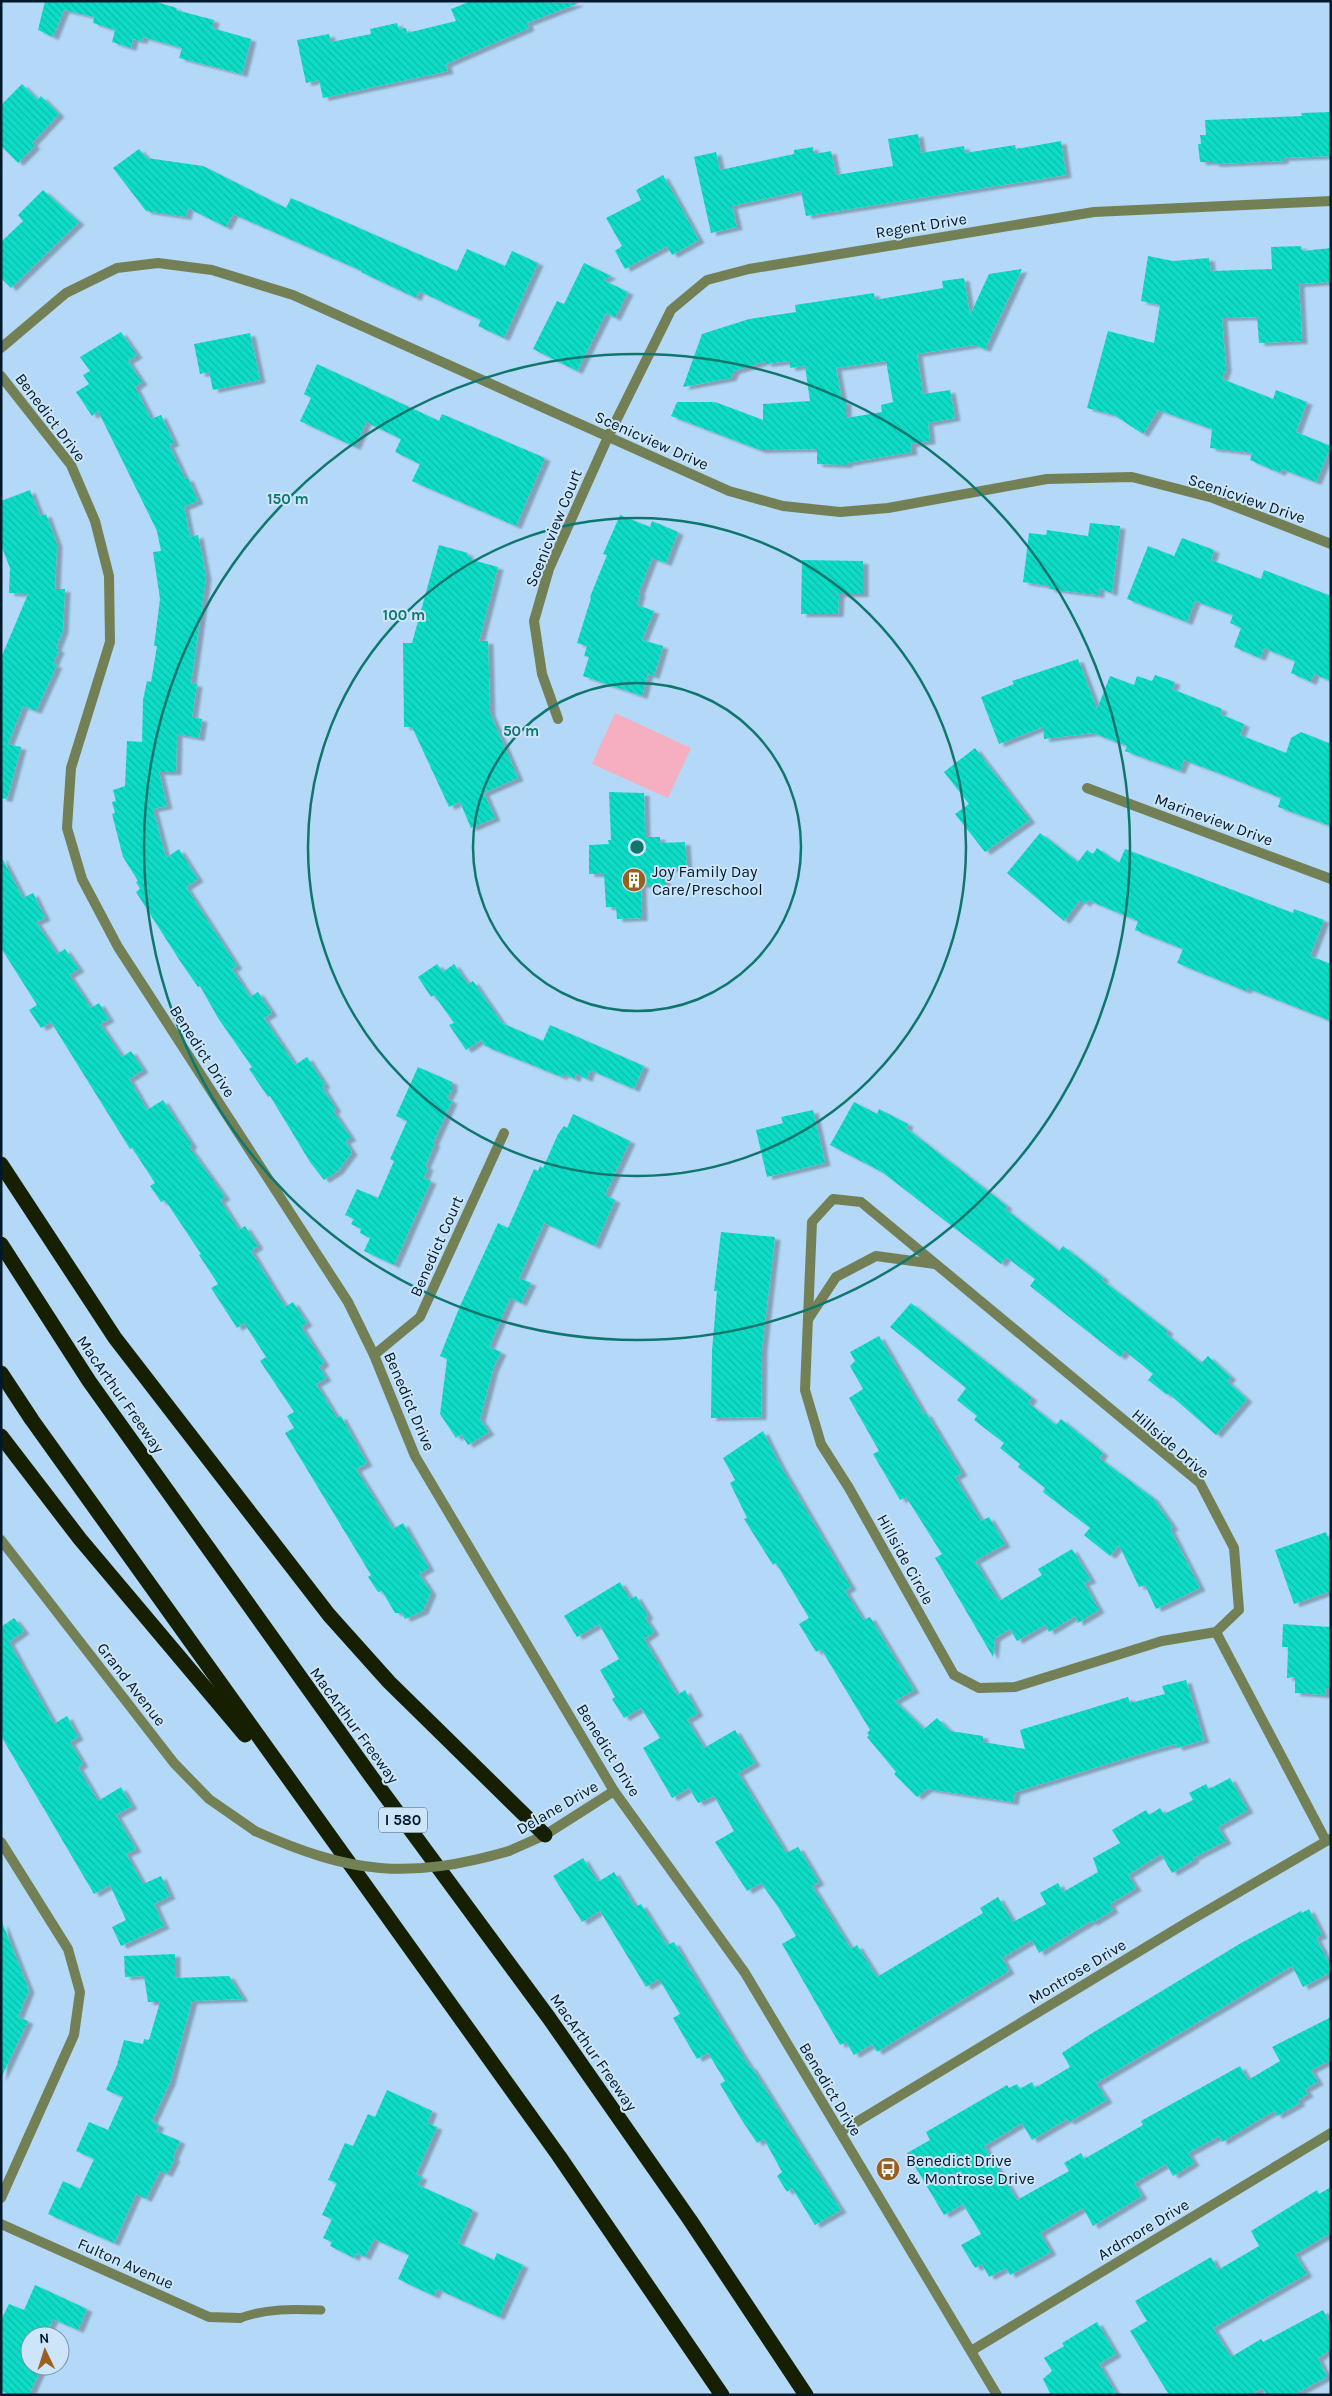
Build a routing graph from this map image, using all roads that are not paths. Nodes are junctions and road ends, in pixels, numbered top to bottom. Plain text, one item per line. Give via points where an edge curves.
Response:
1 (1331, 201) edge
2 (1, 348) edge
3 (1, 376) edge
4 (608, 437) junction
5 (1331, 544) edge
6 (558, 719) dead end
7 (1088, 788) dead end
8 (1331, 878) edge
9 (504, 1133) dead end
10 (1, 1164) edge
11 (833, 1199) joint
12 (1, 1244) edge
13 (935, 1264) junction
14 (809, 1318) junction
15 (374, 1355) junction
16 (1, 1373) edge
17 (1, 1436) edge
18 (1, 1540) edge
19 (1216, 1632) junction
20 (614, 1791) junction
21 (315, 1817) junction
22 (255, 1832) joint
23 (545, 1835) junction
24 (1328, 1840) edge
25 (1, 1842) edge
26 (840, 2132) junction
27 (1331, 2133) edge
28 (1, 2198) edge
29 (1, 2224) edge
30 (321, 2310) dead end
31 (240, 2318) joint
32 (970, 2351) junction
33 (722, 2395) edge
34 (806, 2395) edge
35 (997, 2395) edge

1 - 4 street, Regent Drive via 1094,212 749,269 708,280 671,310
2 - 4 street, Scenicview Drive via 66,293 117,268 158,263 212,270 293,295
3 - 15 street, Benedict Drive via 71,464 95,521 109,576 110,642 71,768 68,828 82,879 118,947 348,1302
4 - 5 street, Scenicview Drive via 729,491 783,506 840,512 888,508 1047,479 1132,477 1213,498
4 - 6 street, Scenicview Court via 549,569 534,621 542,674
7 - 8 street, Marineview Drive
9 - 15 street, Benedict Court via 420,1318
10 - 23 highway via 114,1338 329,1615 389,1682
11 - 13 street, Hillside Drive via 860,1202
11 - 14 street, Hillside Circle via 812,1222
12 - 34 highway, MacArthur Freeway / I 580 via 89,1381 372,1779 549,2018 690,2220
13 - 14 street via 876,1256 836,1277
13 - 19 street, Hillside Drive via 1200,1484 1234,1548 1238,1610
14 - 19 street, Hillside Circle via 805,1390 821,1444 954,1675 979,1688 1015,1686 1162,1641
15 - 20 street, Benedict Drive via 415,1456
16 - 21 highway
17 - 21 highway via 80,1539
18 - 22 street, Grand Avenue via 174,1763 209,1798
19 - 24 street
20 - 23 street, Delane Drive
20 - 26 street, Benedict Drive via 744,1973
21 - 33 highway via 565,2164
22 - 23 street, Delane Drive, bridge via 326,1860 362,1868 425,1869 453,1866 509,1851
24 - 26 street, Montrose Drive
25 - 28 street via 68,1949 80,1992 74,2035
26 - 32 street, Benedict Drive
27 - 32 street, Ardmore Drive
29 - 31 street, Fulton Avenue via 209,2317
30 - 31 lane via 288,2308 256,2312
32 - 35 street, Benedict Drive

